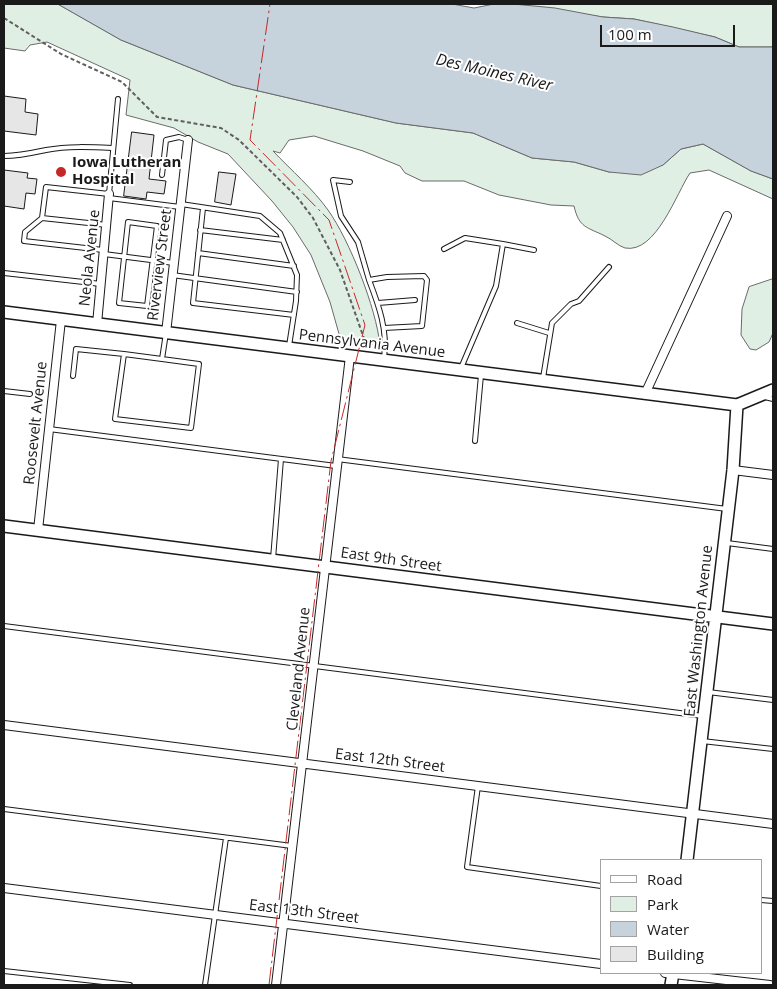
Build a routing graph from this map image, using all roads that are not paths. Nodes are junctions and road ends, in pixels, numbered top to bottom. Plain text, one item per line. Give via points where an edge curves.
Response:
1 (118, 100) dead end
2 (188, 140) joint
3 (112, 148) junction
4 (4, 156) edge
5 (162, 175) dead end
6 (350, 182) dead end
7 (109, 196) junction
8 (180, 206) junction
9 (203, 208) junction
10 (728, 216) dead end
11 (42, 218) junction
12 (107, 225) junction
13 (200, 230) junction
14 (283, 240) junction
15 (503, 244) junction
16 (444, 249) dead end
17 (534, 250) dead end
18 (104, 252) junction
19 (198, 253) junction
20 (124, 256) junction
21 (154, 260) junction
22 (174, 263) junction
23 (294, 266) junction
24 (609, 267) dead end
25 (4, 273) edge
26 (172, 275) junction
27 (194, 278) junction
28 (369, 280) junction
29 (101, 284) junction
30 (297, 292) junction
31 (415, 300) dead end
32 (378, 303) junction
33 (4, 312) edge
34 (294, 314) junction
35 (62, 320) junction
36 (517, 323) dead end
37 (97, 324) junction
38 (384, 328) junction
39 (166, 333) junction
40 (549, 333) junction
41 (289, 348) junction
42 (124, 354) junction
43 (350, 356) junction
44 (162, 359) junction
45 (383, 360) junction
46 (461, 370) junction
47 (482, 373) junction
48 (73, 376) dead end
49 (542, 380) junction
50 (773, 390) edge
51 (4, 392) edge
52 (30, 394) dead end
53 (646, 394) junction
54 (758, 396) junction
55 (773, 398) edge
56 (738, 405) junction
57 (48, 429) junction
58 (475, 441) dead end
59 (281, 459) junction
60 (337, 462) junction
61 (733, 470) junction
62 (773, 475) edge
63 (728, 510) junction
64 (4, 526) edge
65 (38, 530) junction
66 (724, 543) junction
67 (773, 549) edge
68 (273, 560) junction
69 (324, 566) junction
70 (716, 618) junction
71 (773, 624) edge
72 (4, 626) edge
73 (314, 666) junction
74 (708, 692) junction
75 (773, 700) edge
76 (705, 716) junction
77 (4, 725) edge
78 (702, 741) junction
79 (773, 749) edge
80 (302, 764) junction
81 (478, 786) junction
82 (4, 809) edge
83 (693, 814) junction
84 (773, 824) edge
85 (226, 838) junction
86 (293, 846) junction
87 (687, 859) edge
88 (600, 886) edge
89 (4, 888) edge
90 (215, 915) junction
91 (284, 924) junction
92 (600, 964) edge
93 (4, 970) edge
94 (671, 976) edge
95 (130, 985) edge
96 (205, 985) edge
97 (276, 985) edge
98 (770, 985) edge

1 - 3 lane
2 - 5 lane via 179,137 166,140
2 - 8 street, Riverview Street
3 - 4 lane via 85,146
3 - 7 lane
6 - 28 lane via 333,180 336,200 341,216 358,242
7 - 8 lane
7 - 11 lane via 46,187
7 - 12 street, Neola Avenue
8 - 9 lane
8 - 22 street, Riverview Street
9 - 13 lane
9 - 14 lane via 260,216 280,233
10 - 53 street
11 - 12 lane
11 - 18 lane via 25,232 24,241
12 - 18 street, Neola Avenue
13 - 14 lane
13 - 19 lane
14 - 23 lane
15 - 16 lane via 465,238
15 - 17 lane
15 - 46 lane via 496,286
18 - 20 lane
18 - 29 street, Neola Avenue
19 - 23 lane
19 - 27 lane
20 - 21 lane
20 - 21 lane via 128,222 157,226
20 - 21 lane via 119,303 147,306
21 - 22 lane
22 - 26 street, Riverview Street
23 - 30 lane
24 - 40 lane via 579,301 571,304 552,323
25 - 29 lane
26 - 27 lane
26 - 39 street, Riverview Street
27 - 30 lane
27 - 34 lane via 193,303
28 - 32 lane
28 - 38 lane via 424,276 427,280 422,326
29 - 37 street, Neola Avenue
30 - 34 lane
31 - 32 lane
32 - 38 lane
33 - 35 street, Pennsylvania Avenue
34 - 41 lane
35 - 37 street, Pennsylvania Avenue
35 - 57 street, Roosevelt Avenue
36 - 40 lane
37 - 39 street, Pennsylvania Avenue
38 - 45 lane
39 - 41 street, Pennsylvania Avenue
39 - 44 lane
40 - 49 lane
41 - 43 street, Pennsylvania Avenue
42 - 44 lane
42 - 44 lane via 116,419 191,428 199,364
42 - 48 lane via 76,349
43 - 45 street, Pennsylvania Avenue
43 - 60 street, Cleveland Avenue
45 - 46 street, Pennsylvania Avenue
46 - 47 street, Pennsylvania Avenue
47 - 49 street, Pennsylvania Avenue
47 - 58 lane
49 - 53 street, Pennsylvania Avenue
50 - 54 street
51 - 52 lane
53 - 56 street, Pennsylvania Avenue
54 - 55 lane
54 - 56 street
56 - 61 street, East Washington Avenue
57 - 59 lane
57 - 65 street, Roosevelt Avenue
59 - 60 lane
59 - 68 lane
60 - 63 lane
60 - 69 street, Cleveland Avenue
61 - 62 street
61 - 63 street, East Washington Avenue
63 - 66 street, East Washington Avenue
64 - 65 street, East 9th Street
65 - 68 street, East 9th Street
66 - 67 lane
66 - 70 street, East Washington Avenue
68 - 69 street, East 9th Street
69 - 70 street, East 9th Street
69 - 73 street, Cleveland Avenue
70 - 71 street, East 9th Street
70 - 74 street, East Washington Avenue
72 - 73 lane
73 - 76 lane
73 - 80 street, Cleveland Avenue
74 - 75 lane
74 - 76 street, East Washington Avenue
76 - 78 street, East Washington Avenue
77 - 80 street, East 12th Street
78 - 79 lane
78 - 83 street, East Washington Avenue
80 - 81 street, East 12th Street
80 - 86 street, Cleveland Avenue
81 - 83 street, East 12th Street
81 - 88 lane via 467,867
82 - 85 lane
83 - 84 street, East 12th Street
83 - 87 street, East Washington Avenue
85 - 86 lane
85 - 90 lane
86 - 91 street, Cleveland Avenue
89 - 90 street, East 13th Street
90 - 91 street, East 13th Street
90 - 96 lane
91 - 92 street, East 13th Street
91 - 97 street, Cleveland Avenue
93 - 95 lane
94 - 98 street

